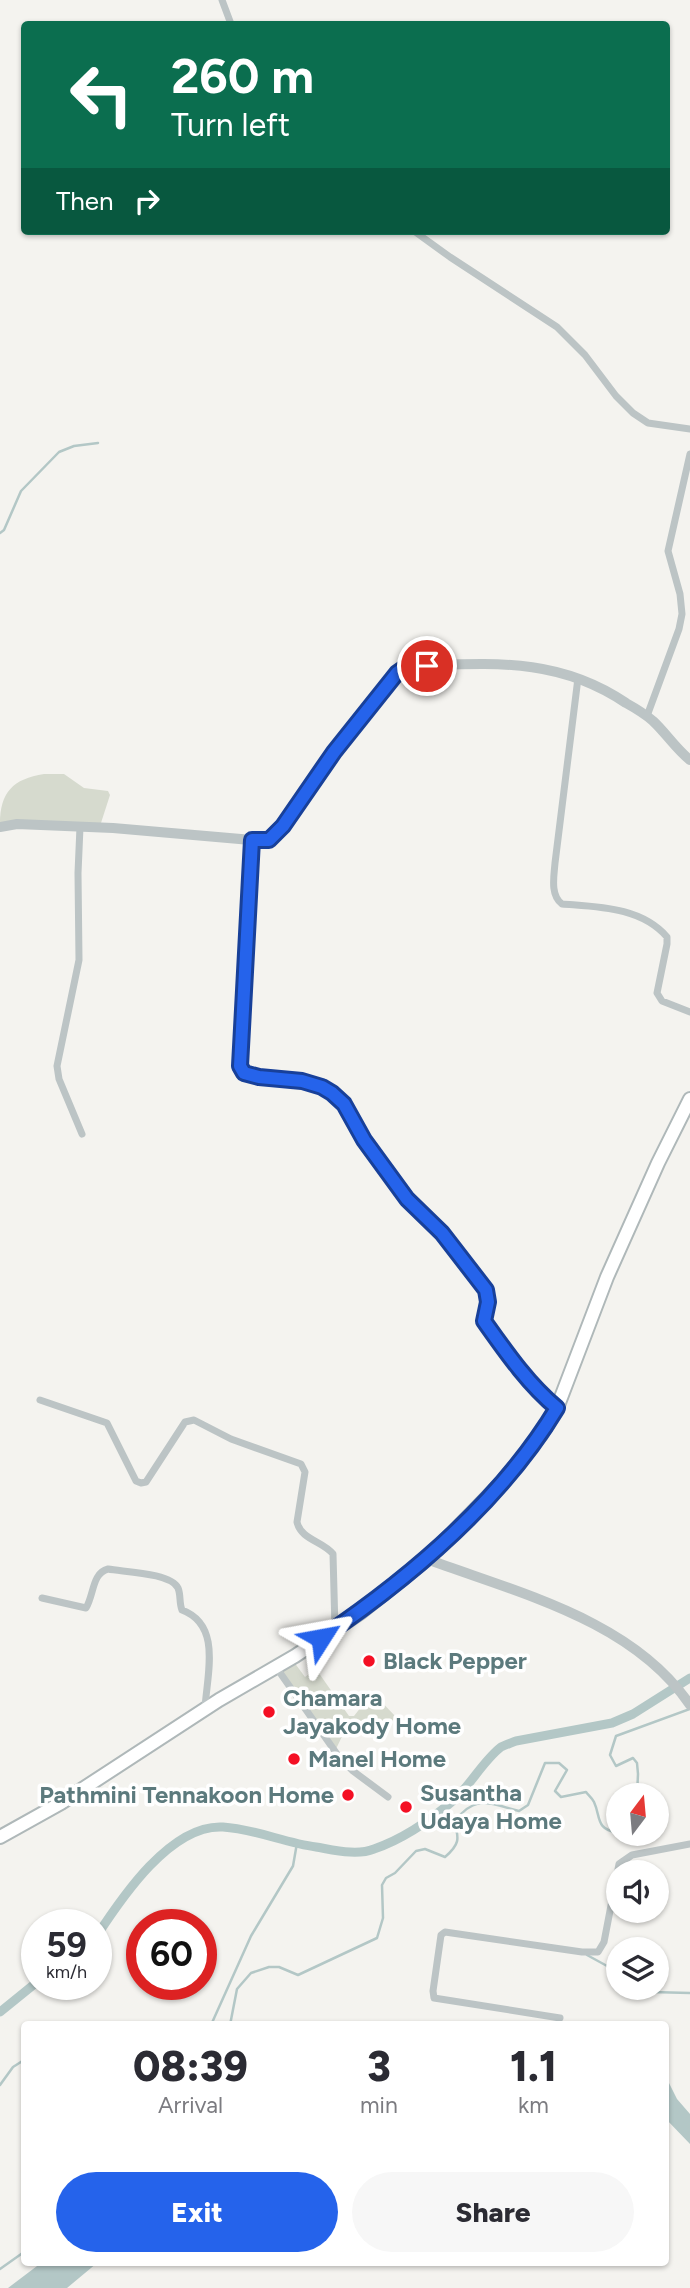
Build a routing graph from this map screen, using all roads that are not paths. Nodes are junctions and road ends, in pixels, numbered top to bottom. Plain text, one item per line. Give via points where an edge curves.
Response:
1 (222, 0) edge
2 (230, 21) edge
3 (420, 235) edge
4 (690, 429) edge
5 (690, 454) edge
6 (578, 678) junction
7 (647, 716) junction
8 (690, 760) edge
9 (0, 827) edge
10 (80, 827) junction
11 (252, 840) junction
12 (690, 1012) edge
13 (690, 1099) edge
14 (82, 1134) dead end
15 (40, 1400) dead end
16 (557, 1408) junction
17 (427, 1559) junction
18 (42, 1598) dead end
19 (335, 1629) junction
20 (276, 1667) junction
21 (690, 1705) edge
22 (205, 1709) junction
23 (388, 1797) dead end
24 (0, 1837) edge
25 (690, 1844) edge
26 (560, 2018) dead end

1 - 2 street
3 - 4 street via 557,327 633,413 648,423
5 - 7 street via 668,551 682,614
6 - 7 street via 604,688
6 - 11 street via 508,664 407,666 342,742 283,826 269,840
6 - 12 street via 554,892 562,904 618,909 661,931 667,944 657,993 662,1001
7 - 8 street
9 - 10 street
10 - 11 street
10 - 14 street via 79,960 57,1066
11 - 16 street via 240,1066 244,1073 259,1077 322,1087 344,1104 407,1199 442,1233 486,1290 484,1321 504,1350
13 - 16 main road via 607,1277
15 - 19 street via 107,1423 141,1483 185,1422 194,1420 231,1439 301,1464 305,1472 299,1530 333,1554
16 - 17 main road via 503,1481
17 - 19 main road
17 - 21 street via 556,1607 629,1643 670,1677
18 - 22 street via 86,1608 97,1576 108,1569 175,1584 182,1610 202,1623 209,1637
19 - 20 main road
20 - 22 main road
20 - 23 street via 339,1757
22 - 24 main road
25 - 26 street via 632,1855 619,1864 598,1952 441,1935 434,1998

